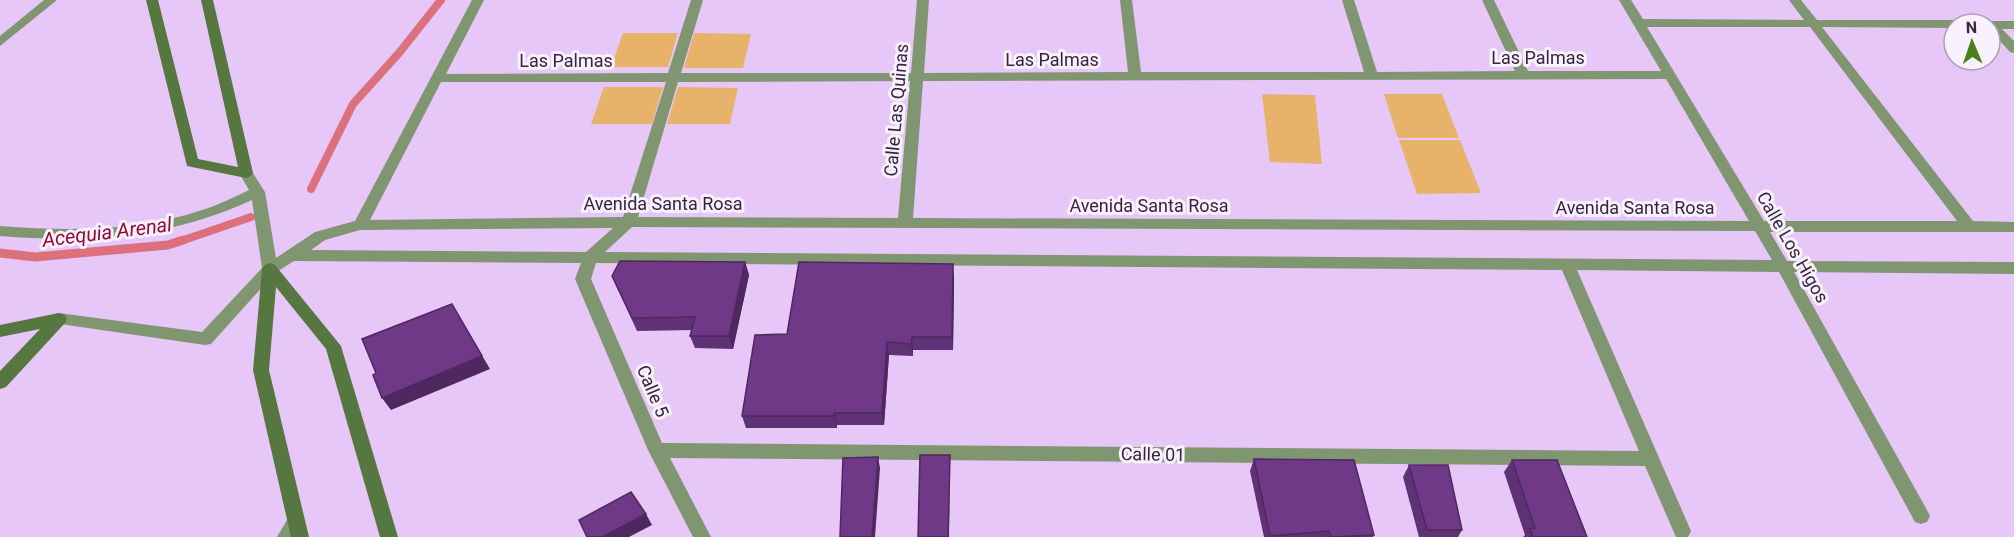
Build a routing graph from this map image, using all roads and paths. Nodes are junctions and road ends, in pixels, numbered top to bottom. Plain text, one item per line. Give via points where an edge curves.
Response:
1 (51, 0) edge
2 (152, 0) edge
3 (207, 0) edge
4 (478, 0) edge
5 (697, 0) edge
6 (923, 0) edge
7 (1126, 0) edge
8 (1348, 0) edge
9 (1488, 0) edge
10 (1625, 0) edge
11 (1795, 0) edge
12 (1638, 23) junction
13 (1811, 23) junction
14 (1942, 24) edge
15 (2002, 36) edge
16 (0, 42) edge
17 (2014, 49) edge
18 (1523, 75) junction
19 (1669, 75) junction
20 (1135, 76) junction
21 (1372, 76) junction
22 (674, 77) junction
23 (917, 77) junction
24 (435, 78) junction
25 (246, 173) junction
26 (259, 199) junction
27 (629, 222) junction
28 (905, 224) junction
29 (360, 225) junction
30 (1760, 227) junction
31 (1970, 228) junction
32 (2014, 228) edge
33 (0, 231) edge
34 (291, 255) junction
35 (590, 257) junction
36 (1568, 265) junction
37 (1782, 266) junction
38 (2014, 268) edge
39 (270, 269) junction
40 (60, 319) junction
41 (0, 331) edge
42 (0, 382) edge
43 (657, 450) junction
44 (1649, 459) junction
45 (1921, 516) dead end
46 (298, 529) edge
47 (1682, 531) dead end
48 (286, 537) edge
49 (389, 537) edge
50 (702, 537) edge

1 - 16 street
2 - 25 street via 192,163
3 - 25 street
4 - 24 street
5 - 22 street
6 - 23 street, Calle Las Quinas
7 - 20 street
8 - 21 street
9 - 18 street
10 - 12 street, Calle Los Higos
11 - 13 street
12 - 13 street
12 - 19 street, Calle Los Higos
13 - 14 street
13 - 31 street
15 - 17 street
18 - 19 street, Las Palmas
18 - 21 street, Las Palmas
19 - 30 street, Calle Los Higos
20 - 21 street, Las Palmas
20 - 23 street, Las Palmas
22 - 23 street, Las Palmas
22 - 24 street, Las Palmas
22 - 27 street
23 - 28 street, Calle Las Quinas
24 - 29 street
25 - 26 street
26 - 33 street via 130,231 55,236
26 - 39 street
27 - 28 street, Avenida Santa Rosa
27 - 29 street, Avenida Santa Rosa
27 - 35 street
28 - 30 street, Avenida Santa Rosa
29 - 34 street, Avenida Santa Rosa via 320,236
30 - 31 street, Avenida Santa Rosa
30 - 37 street, Calle Los Higos
31 - 32 street, Avenida Santa Rosa
34 - 35 street
34 - 39 street, Avenida Santa Rosa
35 - 36 street
35 - 43 street, Calle 5 via 583,279
36 - 37 street
36 - 44 street
37 - 38 street
37 - 45 street, Calle Los Higos
39 - 40 street, Avenida Santa Rosa via 205,339
39 - 46 street via 261,370
39 - 49 street via 333,345
40 - 41 street
40 - 42 street
43 - 44 street, Calle 01
43 - 50 street, Calle 5
44 - 47 street
46 - 48 street

